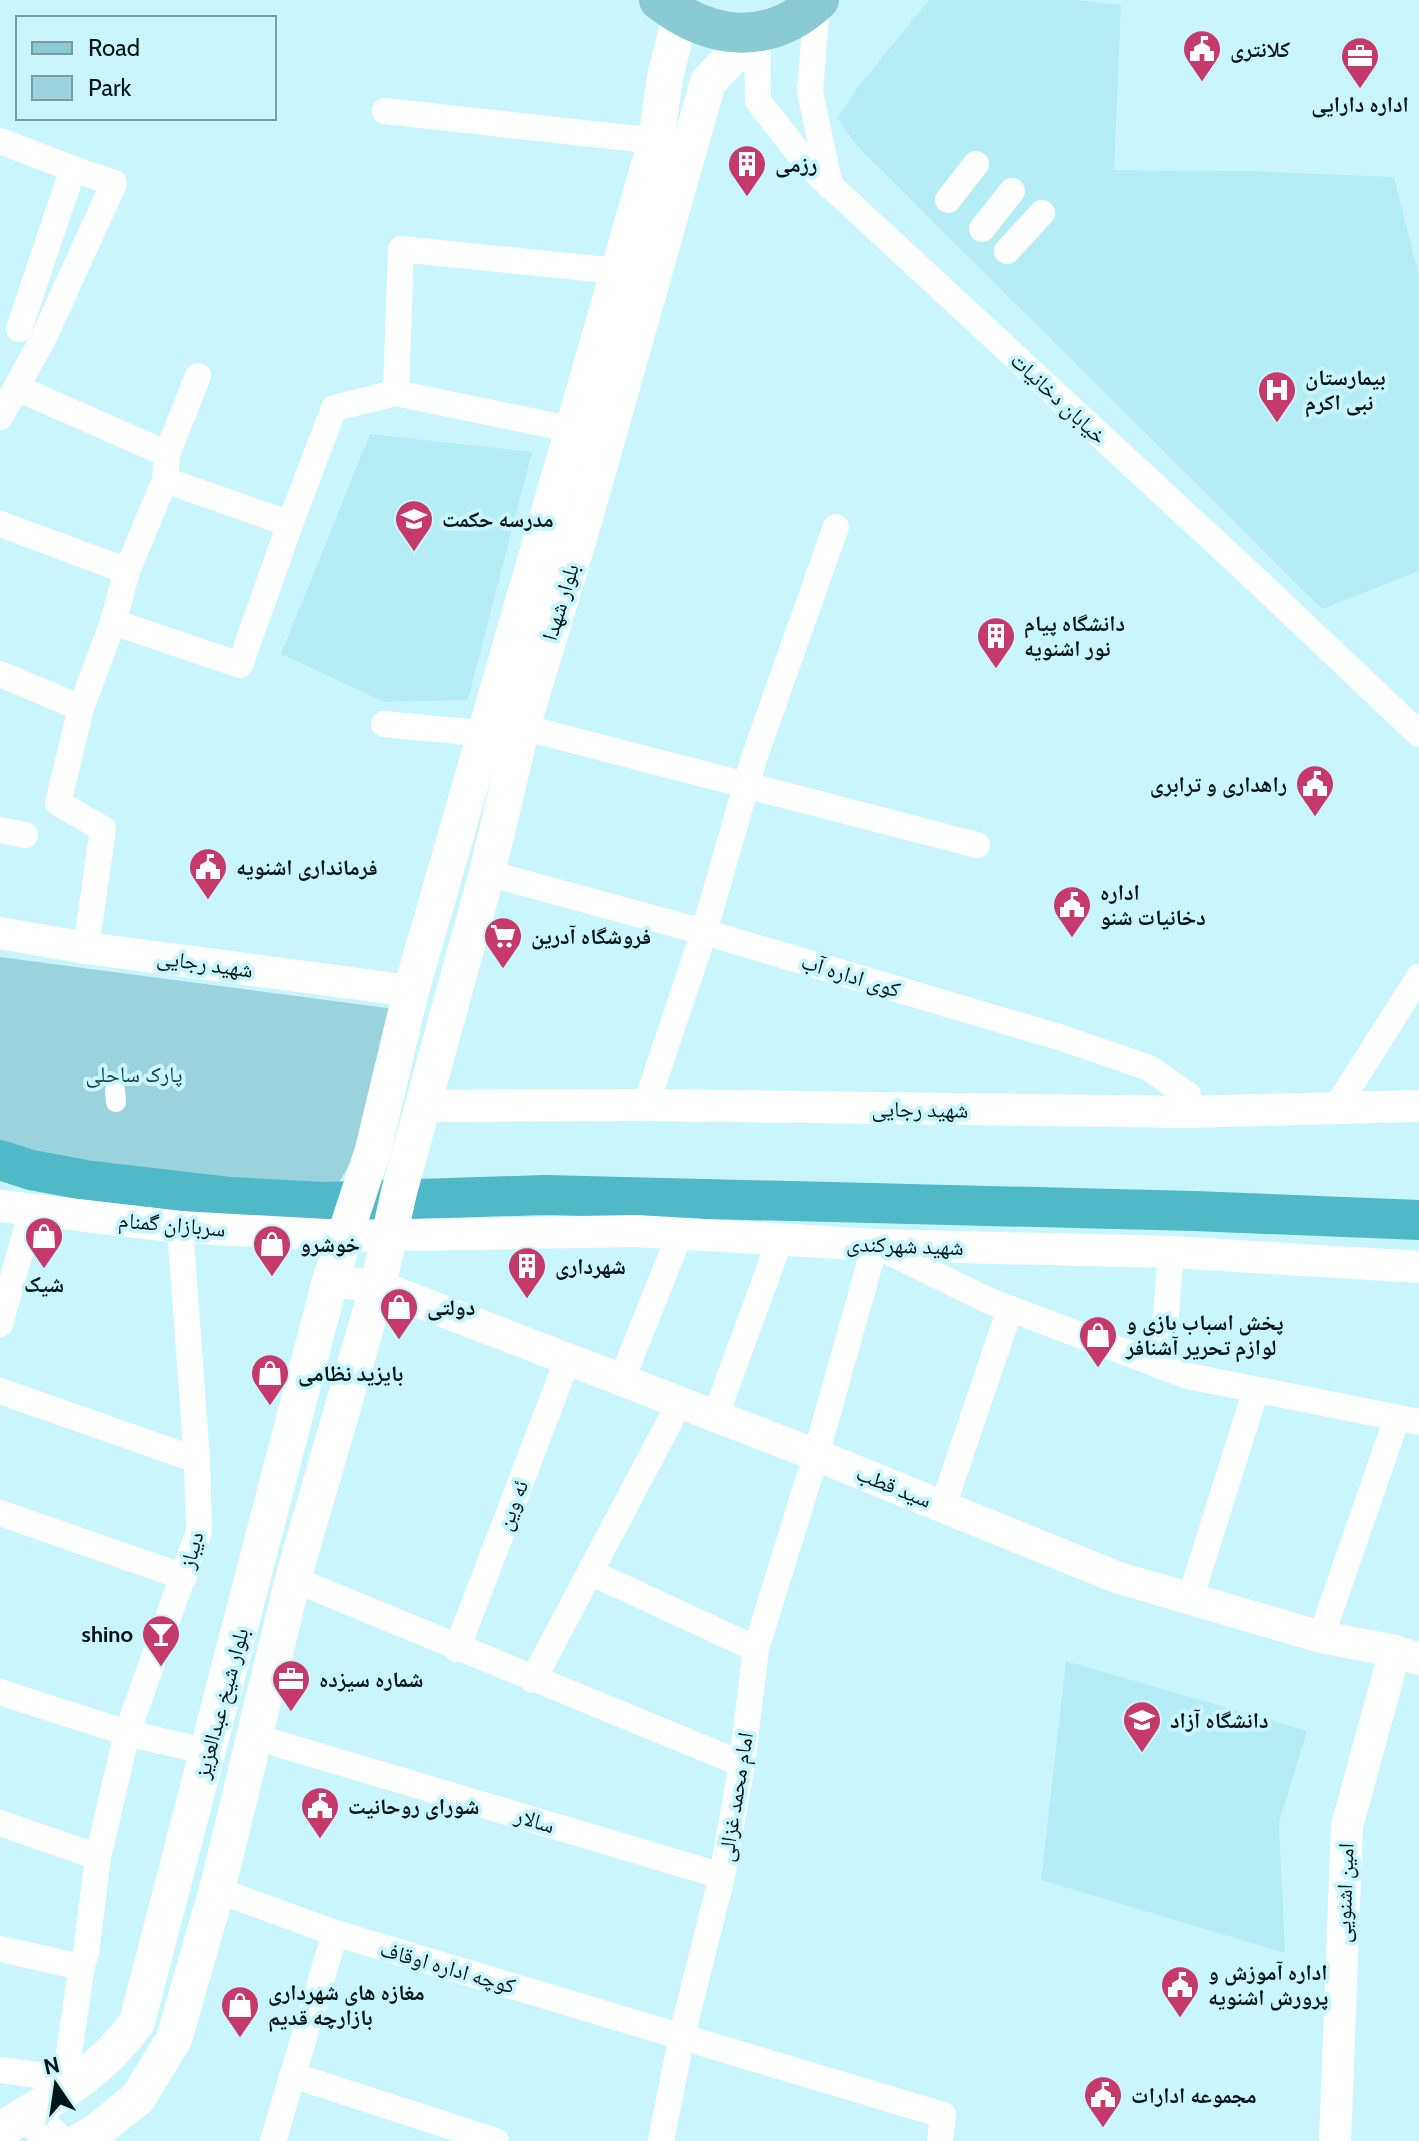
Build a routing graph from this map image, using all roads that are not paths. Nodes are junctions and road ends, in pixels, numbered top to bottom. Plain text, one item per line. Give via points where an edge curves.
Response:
1 (818, 1) edge
2 (670, 8) edge
3 (757, 31) junction
4 (385, 111) dead end
5 (0, 141) edge
6 (656, 141) junction
7 (976, 164) dead end
8 (73, 169) junction
9 (830, 186) junction
10 (1012, 191) dead end
11 (948, 200) dead end
12 (1042, 213) dead end
13 (982, 229) dead end
14 (1007, 251) dead end
15 (617, 271) junction
16 (21, 329) edge
17 (198, 376) dead end
18 (17, 388) junction
19 (396, 393) junction
20 (0, 417) edge
21 (574, 430) junction
22 (167, 454) junction
23 (165, 480) junction
24 (0, 524) edge
25 (290, 524) junction
26 (836, 527) dead end
27 (127, 571) junction
28 (113, 622) junction
29 (0, 674) edge
30 (81, 708) junction
31 (384, 724) dead end
32 (522, 727) junction
33 (487, 734) junction
34 (1419, 734) edge
35 (747, 787) junction
36 (977, 845) dead end
37 (487, 873) junction
38 (704, 932) junction
39 (0, 933) edge
40 (86, 948) junction
41 (1419, 977) edge
42 (411, 991) junction
43 (646, 1105) junction
44 (422, 1106) junction
45 (1419, 1106) edge
46 (1336, 1108) junction
47 (1186, 1112) junction
48 (0, 1206) edge
49 (32, 1210) junction
50 (394, 1215) junction
51 (348, 1225) junction
52 (180, 1227) junction
53 (680, 1234) junction
54 (780, 1240) junction
55 (875, 1245) junction
56 (1171, 1252) junction
57 (1419, 1267) edge
58 (330, 1281) junction
59 (378, 1286) junction
60 (1010, 1309) junction
61 (0, 1324) edge
62 (567, 1361) junction
63 (1162, 1366) junction
64 (621, 1381) junction
65 (1256, 1390) junction
66 (0, 1391) edge
67 (679, 1404) junction
68 (715, 1417) junction
69 (1408, 1420) edge
70 (816, 1455) junction
71 (197, 1460) junction
72 (943, 1506) junction
73 (0, 1513) edge
74 (590, 1572) junction
75 (184, 1577) junction
76 (293, 1579) junction
77 (1190, 1599) junction
78 (1321, 1637) junction
79 (457, 1649) junction
80 (756, 1649) junction
81 (1407, 1655) edge
82 (533, 1680) junction
83 (0, 1692) edge
84 (127, 1733) junction
85 (255, 1737) junction
86 (209, 1752) junction
87 (742, 1764) junction
88 (0, 1823) edge
89 (98, 1857) junction
90 (722, 1876) junction
91 (217, 1890) junction
92 (335, 1933) junction
93 (0, 1949) edge
94 (82, 1965) junction
95 (682, 2035) junction
96 (0, 2070) edge
97 (292, 2075) junction
98 (64, 2086) junction
99 (14, 2122) edge
100 (57, 2141) edge
101 (80, 2141) edge
102 (273, 2141) edge
103 (496, 2141) edge
104 (661, 2141) edge
105 (940, 2141) edge
106 (1335, 2141) edge

1 - 3 main road via 778,26
1 - 9 street via 810,92
2 - 3 main road via 713,30
2 - 6 main road, بلوار شهدا
3 - 9 street, خیابان دخانیات via 758,101
3 - 32 main road, بلوار شهدا via 708,82
4 - 6 street
5 - 8 street
6 - 15 main road, بلوار شهدا
7 - 11 street
8 - 16 street
8 - 16 street via 114,183
9 - 34 street, خیابان دخانیات
10 - 13 street
12 - 14 street
15 - 19 street via 401,249
15 - 21 main road, بلوار شهدا
16 - 18 street
17 - 22 street
18 - 20 street
18 - 22 street
19 - 21 street
19 - 25 street via 334,408
21 - 33 main road, بلوار شهدا
22 - 23 street
23 - 25 street
23 - 27 street
24 - 27 street
25 - 28 street via 240,665
26 - 35 street
27 - 28 street
28 - 30 street
29 - 30 street
30 - 40 street via 58,803 103,829
31 - 33 street
32 - 33 street
32 - 35 street
32 - 37 main road, بلوار شهدا
33 - 42 main road, بلوار شهدا
35 - 36 street
35 - 38 street
37 - 38 street, کوی اداره آب
37 - 44 main road, بلوار شهدا
38 - 43 street
38 - 47 street, کوی اداره آب via 1149,1068 1188,1095
39 - 40 street, شهید رجایی
40 - 42 street, شهید رجایی
41 - 46 street
42 - 51 main road, بلوار شهدا via 373,1150
43 - 44 street, شهید رجایی
43 - 47 street, شهید رجایی
44 - 50 main road, بلوار شهدا
45 - 46 street, شهید رجایی
46 - 47 street, شهید رجایی
48 - 49 street, سربازان گمنام
49 - 52 street, سربازان گمنام
49 - 61 street
50 - 51 street, سربازان گمنام
50 - 53 street, شهید شهرکندی
50 - 59 main road, بلوار شیخ عبدالعزیز
51 - 52 street, سربازان گمنام
51 - 58 main road, بلوار شیخ عبدالعزیز
52 - 71 street, دیباز
53 - 54 street, شهید شهرکندی
53 - 64 street
54 - 55 street, شهید شهرکندی
54 - 68 street
55 - 56 street, شهید شهرکندی
55 - 60 street
55 - 70 street, امام محمد غزالی
56 - 57 street, شهید شهرکندی
56 - 63 street
58 - 59 street, سید قطب
58 - 86 main road, بلوار شیخ عبدالعزیز
59 - 62 street, سید قطب
59 - 76 main road, بلوار شیخ عبدالعزیز
60 - 63 street
60 - 72 street
62 - 64 street, سید قطب
62 - 79 street, ئه وین
63 - 65 street
64 - 67 street, سید قطب
65 - 69 street
65 - 77 street
66 - 71 street
67 - 68 street, سید قطب
67 - 74 street
68 - 70 street, سید قطب
69 - 78 street
70 - 72 street, سید قطب
70 - 80 street, امام محمد غزالی
71 - 75 street, دیباز via 199,1531
72 - 77 street, سید قطب via 1116,1577
73 - 75 street
74 - 80 street
74 - 82 street
75 - 84 street, دیباز
76 - 79 street
76 - 85 main road, بلوار شیخ عبدالعزیز
77 - 78 street, سید قطب
78 - 81 street, سید قطب
79 - 82 street
80 - 87 street, امام محمد غزالی
81 - 106 street, امین اشنویی via 1347,1826
82 - 87 street
83 - 84 street
84 - 86 street
84 - 89 street, دیباز
85 - 90 street, سالار
85 - 91 main road, بلوار شیخ عبدالعزیز
86 - 98 main road, بلوار شیخ عبدالعزیز via 137,2022 117,2050
87 - 90 street, امام محمد غزالی
88 - 89 street
89 - 94 street, دیباز
90 - 95 street, امام محمد غزالی
91 - 92 street, کوچه اداره اوقاف
91 - 101 main road, بلوار شیخ عبدالعزیز via 174,2039 138,2098
92 - 95 street, کوچه اداره اوقاف
92 - 97 street
93 - 94 street
94 - 98 street, دیباز
95 - 104 street, امام محمد غزالی
95 - 105 street, کوچه اداره اوقاف via 943,2115
96 - 98 street
97 - 102 street
97 - 103 street
98 - 99 main road, بلوار شیخ عبدالعزیز via 52,2102
99 - 100 main road

